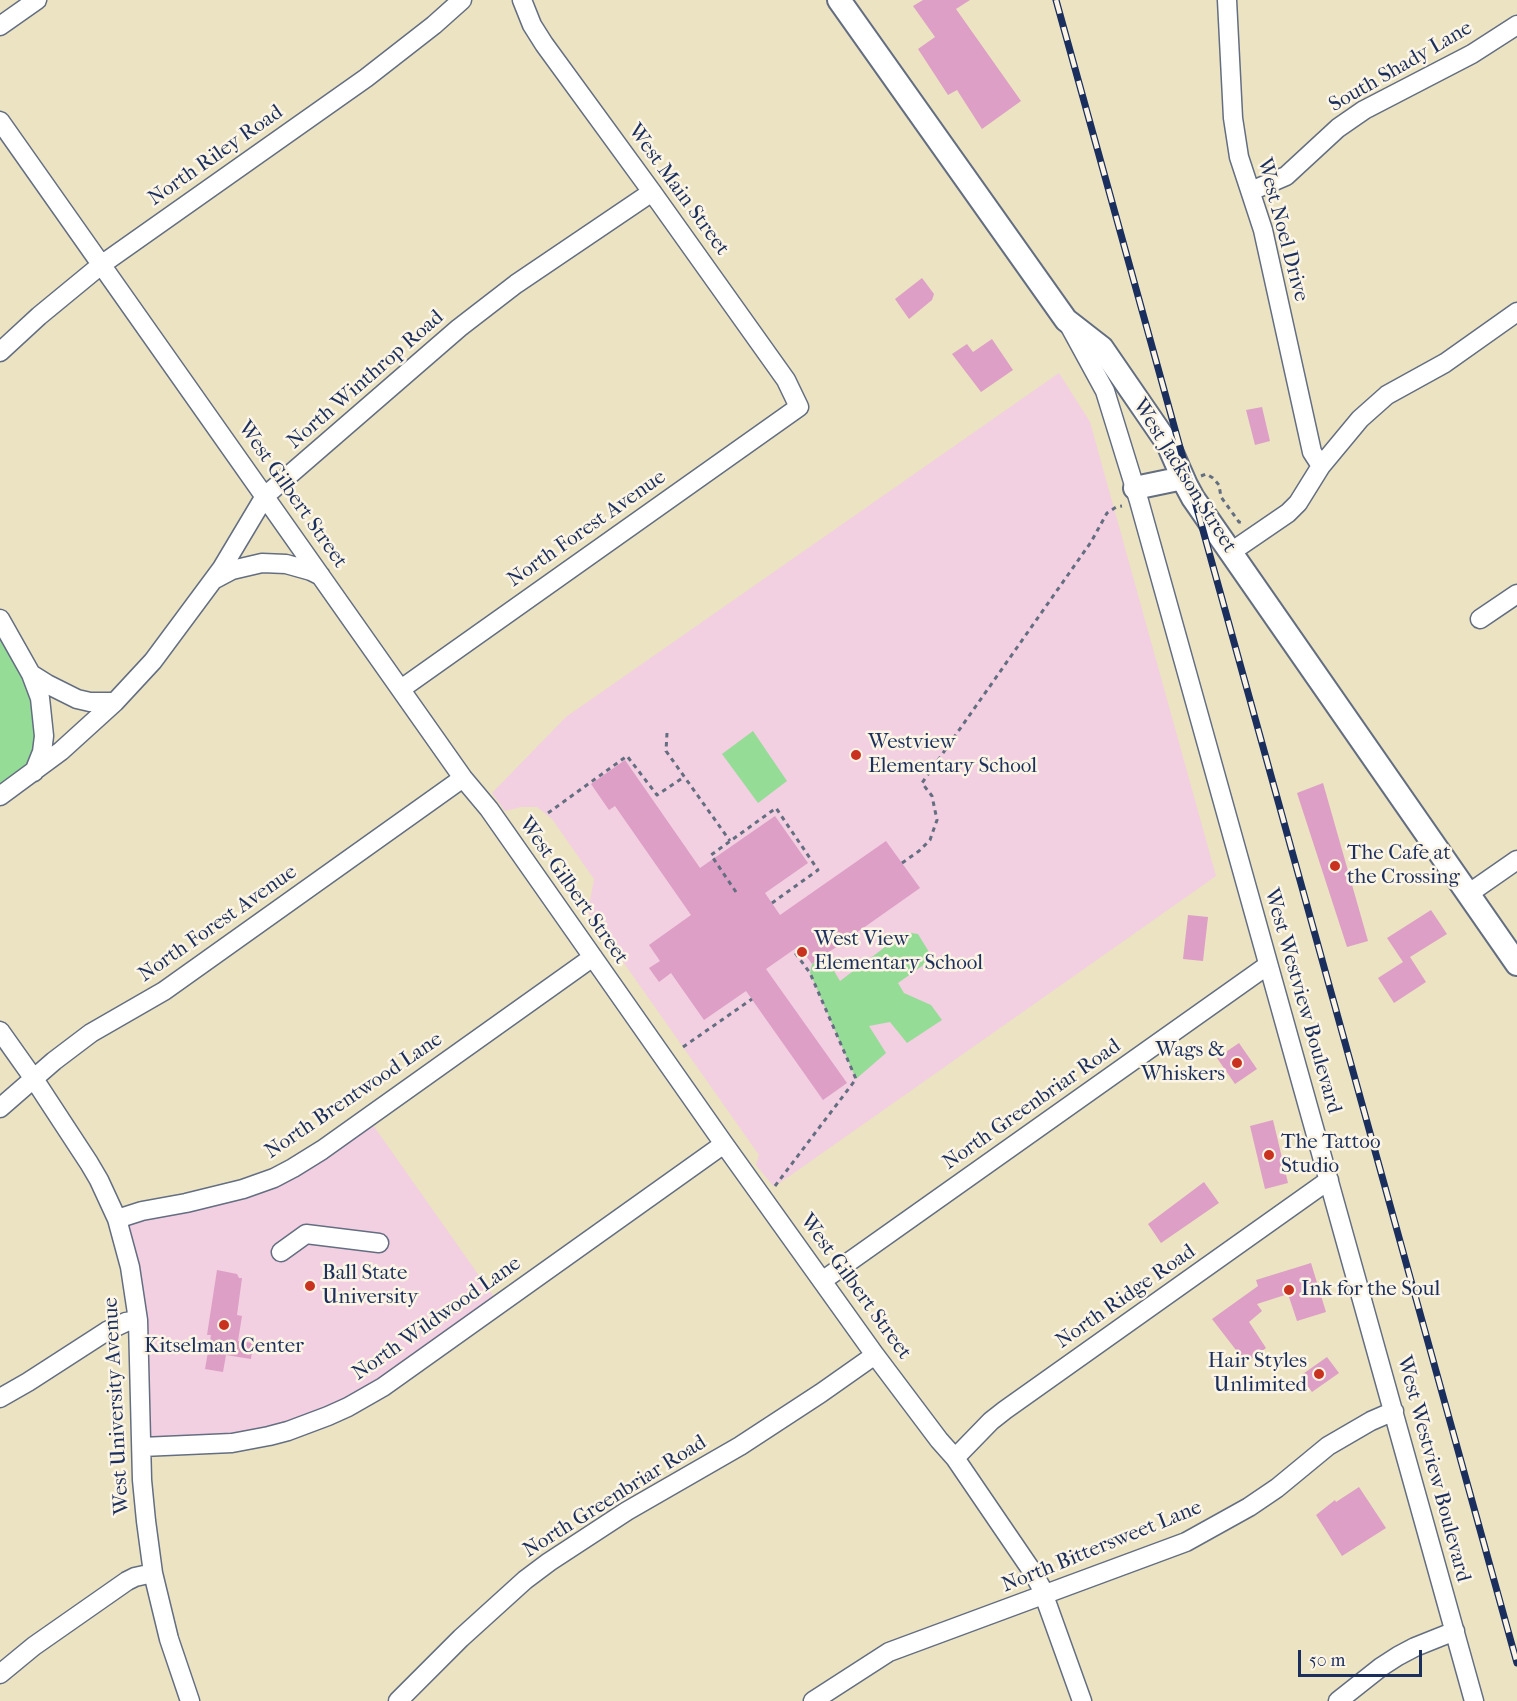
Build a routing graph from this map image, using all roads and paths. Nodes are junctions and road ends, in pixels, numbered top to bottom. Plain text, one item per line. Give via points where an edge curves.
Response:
1 (37, 0) edge
2 (462, 0) edge
3 (522, 0) edge
4 (839, 0) edge
5 (1227, 0) edge
6 (1517, 25) edge
7 (0, 26) edge
8 (0, 122) edge
9 (1251, 191) junction
10 (652, 192) junction
11 (101, 265) junction
12 (1517, 312) edge
13 (1066, 320) junction
14 (0, 352) edge
15 (799, 407) joint
16 (1321, 466) junction
17 (1190, 478) junction
18 (265, 496) junction
19 (1128, 497) junction
20 (1246, 524) dead end
21 (1232, 552) junction
22 (321, 576) junction
23 (213, 580) junction
24 (1517, 594) edge
25 (0, 619) edge
26 (1480, 619) dead end
27 (31, 674) junction
28 (401, 689) junction
29 (115, 702) junction
30 (667, 733) dead end
31 (34, 772) junction
32 (684, 777) junction
33 (463, 778) junction
34 (0, 796) edge
35 (548, 813) dead end
36 (730, 841) junction
37 (1517, 860) edge
38 (902, 863) dead end
39 (736, 892) dead end
40 (1468, 894) junction
41 (772, 903) dead end
42 (793, 950) dead end
43 (592, 957) junction
44 (1517, 964) edge
45 (1268, 965) junction
46 (752, 999) dead end
47 (0, 1031) edge
48 (682, 1047) dead end
49 (34, 1079) junction
50 (0, 1108) edge
51 (724, 1144) junction
52 (1329, 1180) junction
53 (774, 1187) dead end
54 (117, 1219) junction
55 (379, 1243) dead end
56 (281, 1252) dead end
57 (822, 1281) junction
58 (138, 1320) junction
59 (876, 1355) junction
60 (0, 1398) edge
61 (1394, 1411) junction
62 (142, 1447) junction
63 (955, 1458) junction
64 (153, 1572) junction
65 (1044, 1595) junction
66 (1455, 1631) junction
67 (0, 1674) edge
68 (190, 1701) edge
69 (398, 1701) edge
70 (813, 1701) edge
71 (1082, 1701) edge
72 (1338, 1701) edge
73 (1474, 1701) edge

1 - 7 street
2 - 11 street, North Riley Road via 366,78
3 - 10 street, West Main Street via 544,44
4 - 13 main road, West Jackson Street
5 - 9 street, West Noel Drive via 1235,134
6 - 9 street, South Shady Lane via 1473,54 1364,110 1338,128 1286,176
8 - 11 street, West Gilbert Street
9 - 16 street, West Noel Drive via 1312,452
10 - 15 street, West Main Street via 786,380
10 - 18 street, North Winthrop Road via 467,322
11 - 14 street, North Riley Road
11 - 18 street, West Gilbert Street
12 - 16 street via 1445,363 1388,395 1360,419
13 - 17 main road, West Jackson Street via 1102,348
13 - 19 street, West Westview Boulevard via 1105,391
15 - 28 street, North Forest Avenue
16 - 21 street via 1288,513
17 - 19 main road
17 - 20 path via 1206,474 1213,478 1239,522
17 - 21 main road, West Jackson Street via 1193,498
18 - 22 street, West Gilbert Street
18 - 23 street, North Winthrop Road
19 - 38 path via 1107,513 1091,542 922,783 932,796 937,820 930,840
19 - 45 street, West Westview Boulevard
21 - 40 main road, West Jackson Street
22 - 23 street via 286,564 262,563 232,570
22 - 28 street, West Gilbert Street
23 - 29 street, North Winthrop Road via 153,661
24 - 26 street
25 - 27 street
27 - 29 street via 77,699
27 - 31 street via 40,698 44,736
28 - 33 street, West Gilbert Street
29 - 31 street, North Winthrop Road
30 - 32 path via 666,751
31 - 34 street, North Winthrop Road
32 - 35 path via 657,795 627,756
32 - 36 path
33 - 43 street, West Gilbert Street
33 - 49 street, North Forest Avenue via 164,991 91,1033
36 - 39 path via 711,855
36 - 41 path via 776,808 818,870
37 - 40 street
40 - 44 main road, West Jackson Street
42 - 53 path via 810,973 855,1078
43 - 51 street, West Gilbert Street
43 - 54 street, North Brentwood Lane via 293,1168 243,1189
45 - 52 street, West Westview Boulevard
45 - 57 street, North Greenbriar Road
46 - 48 path
47 - 49 street, West University Avenue
49 - 50 street, North Forest Avenue
49 - 54 street, West University Avenue via 94,1171
51 - 57 street, West Gilbert Street
51 - 62 street, North Wildwood Lane via 383,1387 348,1407 269,1436 232,1443
52 - 61 street, West Westview Boulevard
52 - 63 street, North Ridge Road via 1005,1410
54 - 58 street, West University Avenue
55 - 56 street via 306,1234
57 - 59 street, West Gilbert Street
58 - 60 street via 107,1331
58 - 62 street, West University Avenue
59 - 63 street, West Gilbert Street
59 - 69 street, North Greenbriar Road via 740,1446 627,1511 549,1562 461,1638
61 - 65 street, North Bittersweet Lane via 1328,1446 1277,1488 1230,1519 1185,1542
61 - 66 street, West Westview Boulevard
62 - 64 street, West University Avenue
63 - 65 street, West Gilbert Street via 1032,1571
64 - 67 street via 127,1581
64 - 68 street, West University Avenue via 169,1639
65 - 70 street, North Bittersweet Lane via 889,1652
65 - 71 street, West Gilbert Street
66 - 72 street via 1398,1656
66 - 73 street, West Westview Boulevard

